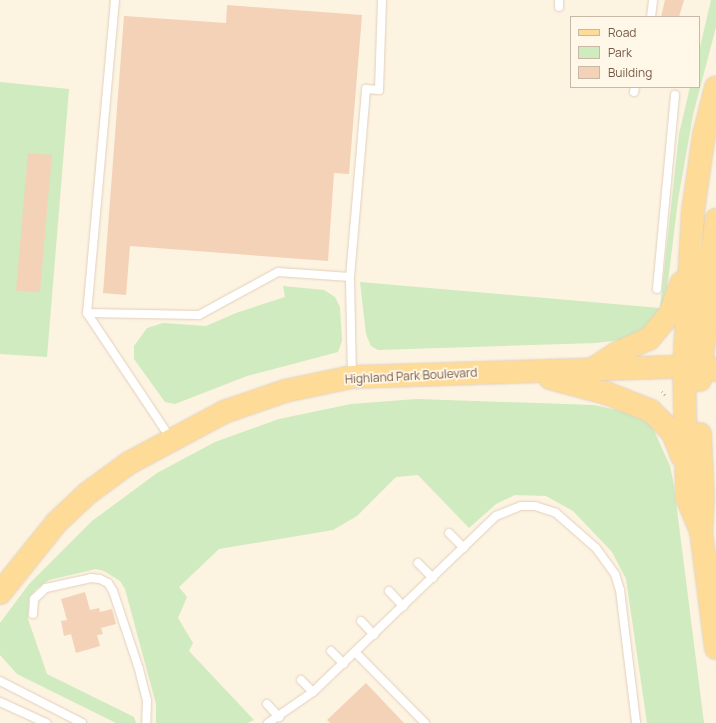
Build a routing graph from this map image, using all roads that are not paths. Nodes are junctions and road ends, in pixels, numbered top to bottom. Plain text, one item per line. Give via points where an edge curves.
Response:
1 (115, 0) edge
2 (382, 0) edge
3 (653, 0) edge
4 (651, 16) edge
5 (716, 87) edge
6 (674, 95) dead end
7 (716, 220) edge
8 (689, 261) junction
9 (350, 277) junction
10 (657, 289) dead end
11 (87, 313) junction
12 (701, 368) edge
13 (591, 370) junction
14 (524, 371) junction
15 (352, 377) junction
16 (171, 439) junction
17 (699, 468) junction
18 (448, 533) dead end
19 (464, 548) junction
20 (418, 563) dead end
21 (433, 578) junction
22 (389, 591) dead end
23 (0, 593) edge
24 (403, 606) junction
25 (33, 614) dead end
26 (361, 621) dead end
27 (374, 635) junction
28 (716, 648) edge
29 (331, 651) dead end
30 (355, 652) junction
31 (344, 664) junction
32 (301, 680) dead end
33 (0, 681) edge
34 (313, 692) junction
35 (0, 702) edge
36 (267, 704) dead end
37 (279, 717) junction
38 (46, 723) edge
39 (82, 723) edge
40 (146, 723) edge
41 (268, 723) edge
42 (425, 723) edge
43 (636, 723) edge

1 - 11 lane
2 - 9 lane via 379,90 366,89
3 - 4 lane
5 - 8 main road via 704,135
6 - 10 lane
7 - 12 main road
8 - 12 main road
8 - 13 main road via 670,314 649,339 617,353
9 - 11 lane via 278,272 199,315
9 - 15 lane
11 - 16 lane
12 - 13 main road, Highland Park Boulevard
12 - 17 main road via 698,394
13 - 14 main road, Highland Park Boulevard
14 - 15 main road, Highland Park Boulevard
14 - 17 main road via 606,393 650,411 673,434
15 - 16 main road, Highland Park Boulevard via 285,392 224,412
16 - 23 main road, Highland Park Boulevard via 129,463 88,493 56,523
17 - 28 main road via 701,531
18 - 19 lane
19 - 21 lane
19 - 43 lane via 496,516 521,506 556,513 596,548 609,563 620,590
20 - 21 lane
21 - 24 lane
22 - 24 lane
24 - 27 lane
25 - 40 lane via 34,599 46,588 91,578 108,583 139,669 147,700
26 - 27 lane
27 - 30 lane
29 - 31 lane
30 - 31 lane
30 - 42 lane
31 - 34 lane
32 - 34 lane
33 - 39 lane
34 - 37 lane
35 - 38 lane
36 - 37 lane
37 - 41 lane

